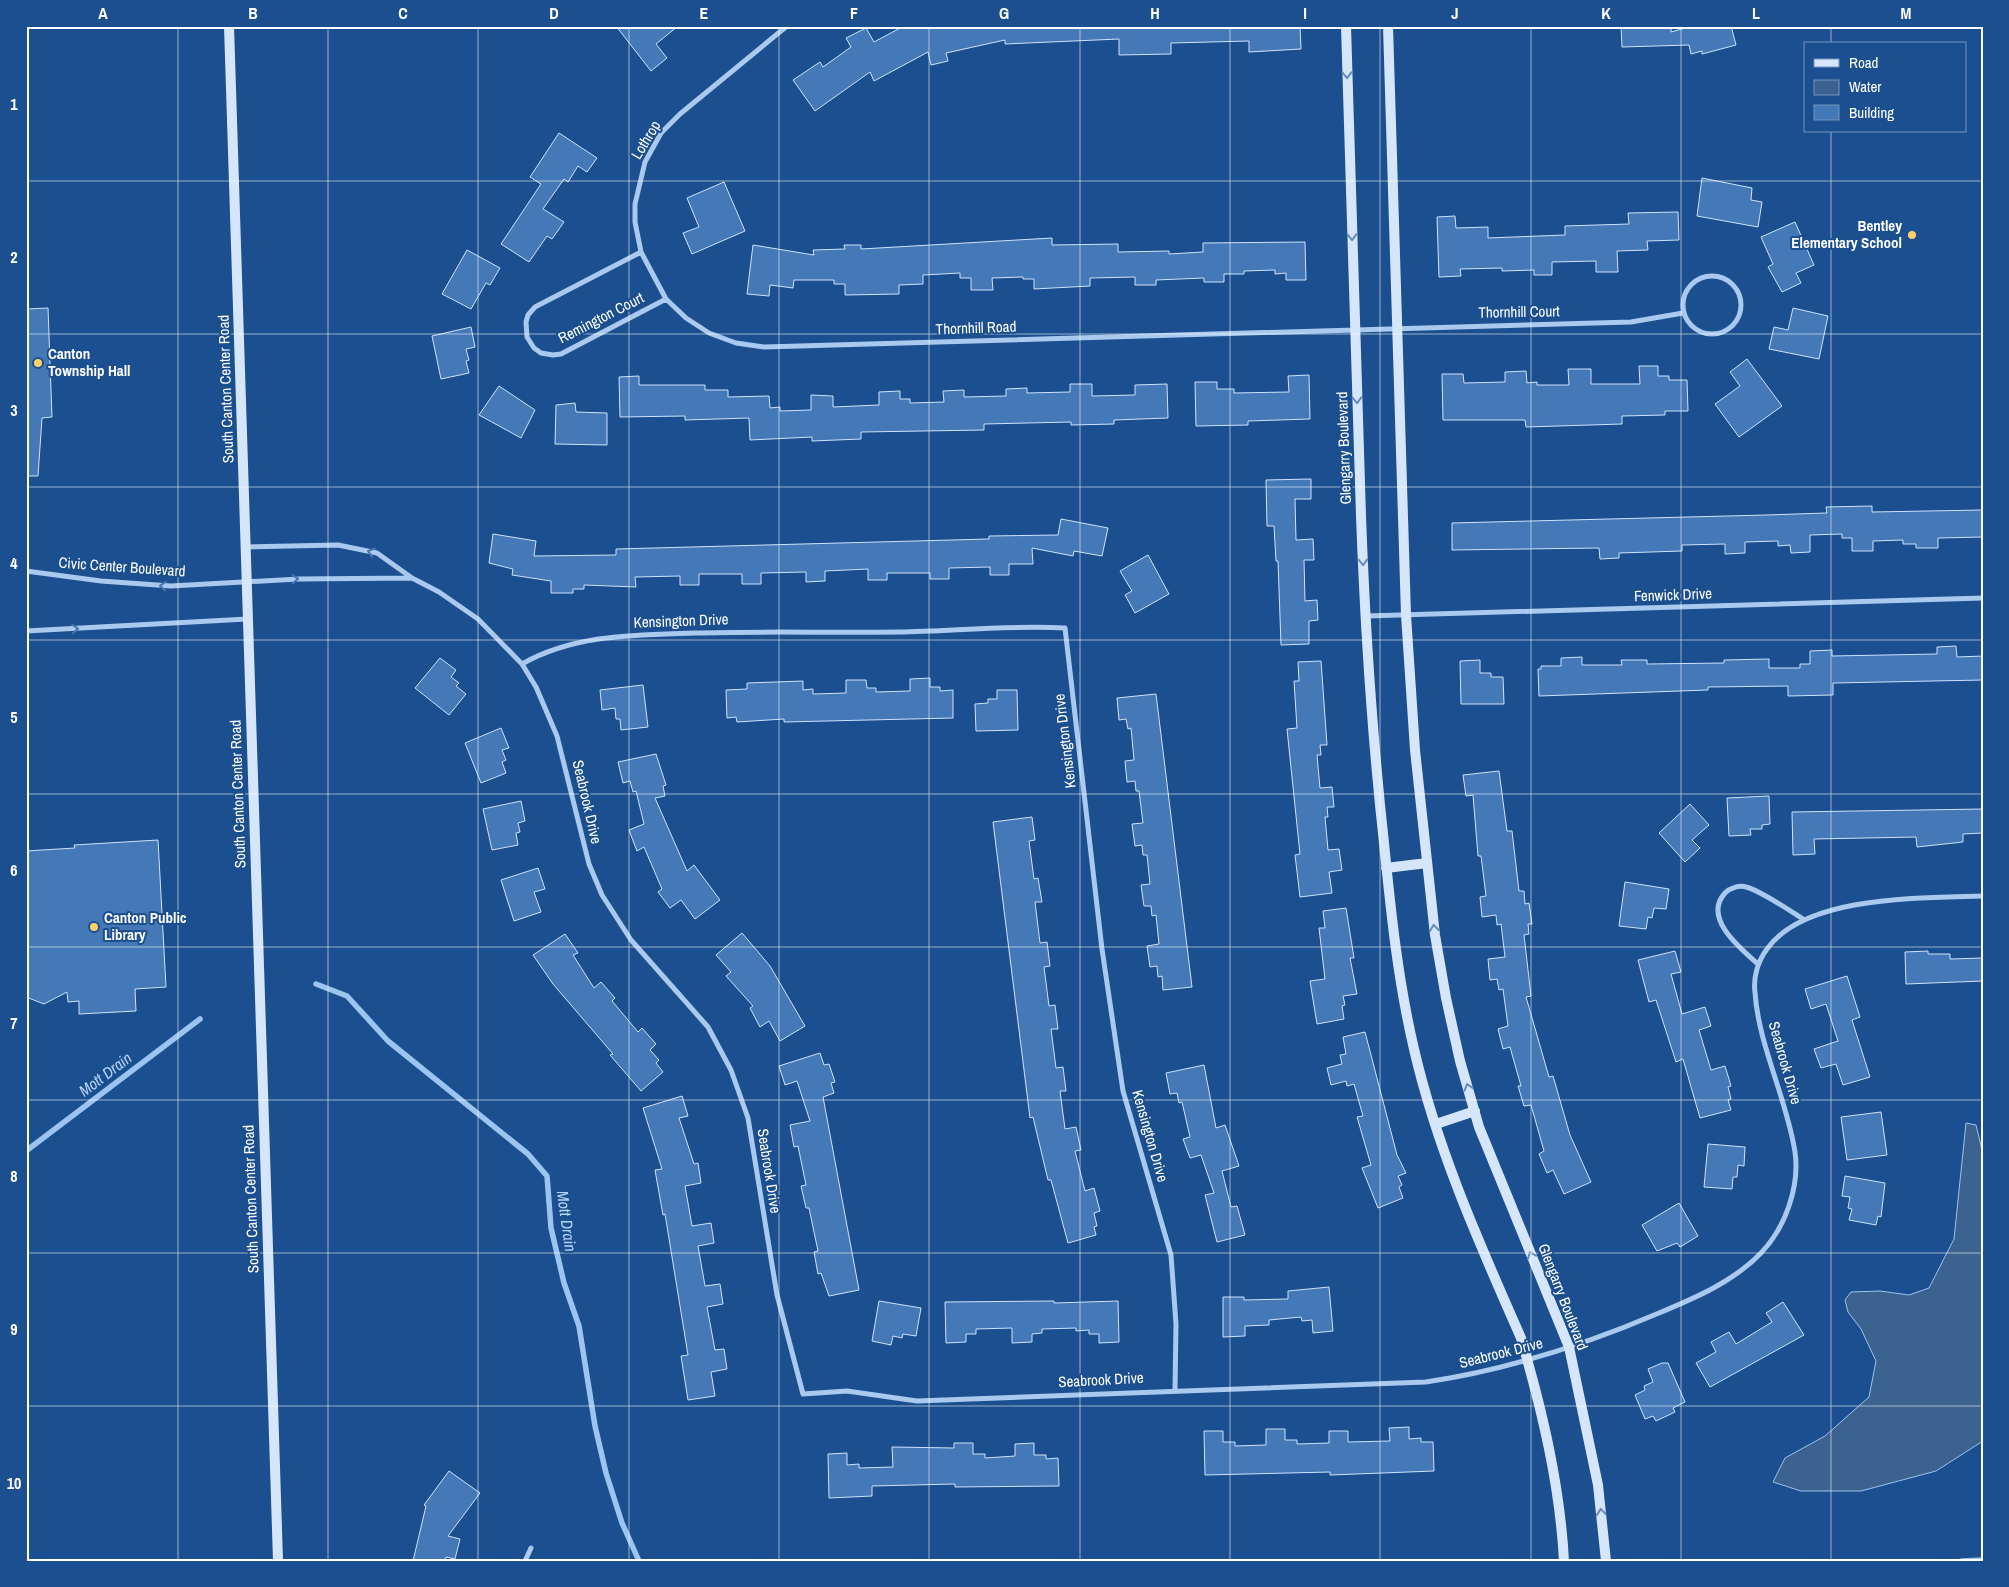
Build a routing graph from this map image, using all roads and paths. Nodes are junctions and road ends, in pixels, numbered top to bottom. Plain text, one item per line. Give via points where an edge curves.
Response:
1 (229, 26) edge
2 (787, 26) edge
3 (1346, 26) edge
4 (1388, 26) edge
5 (641, 252) junction
6 (666, 299) junction
7 (1683, 313) junction
8 (1397, 328) junction
9 (1355, 329) junction
10 (246, 546) junction
11 (26, 571) edge
12 (412, 578) junction
13 (246, 582) junction
14 (1983, 598) edge
15 (1406, 615) junction
16 (1365, 616) junction
17 (247, 619) junction
18 (26, 631) edge
19 (522, 664) junction
20 (1427, 862) junction
21 (1386, 868) junction
22 (1983, 896) edge
23 (1803, 919) junction
24 (1758, 964) junction
25 (1475, 1111) junction
26 (1436, 1124) junction
27 (1569, 1348) junction
28 (1528, 1360) junction
29 (1175, 1389) junction
30 (531, 1548) dead end
31 (278, 1561) edge
32 (526, 1561) edge
33 (1564, 1561) edge
34 (1606, 1561) edge

1 - 10 street, South Canton Center Road
2 - 5 street, Lothrop via 661,133 645,162 635,204
3 -> 9 street, Glengarry Boulevard
4 - 8 street, Glengarry Boulevard
5 - 6 street, Thornhill Road
5 - 6 street, Remington Court via 536,307 528,315 526,337 541,353 561,354
6 - 9 street, Thornhill Road via 709,333 736,343 764,347
7 - 7 street via 1697,331 1708,335 1720,334 1738,320 1740,297 1726,279 1704,277 1693,282 1686,291
7 - 8 street, Thornhill Court via 1631,322
8 - 9 street, Thornhill Court
8 - 15 street, Glengarry Boulevard
9 -> 16 street, Glengarry Boulevard
12 -> 10 street, Seabrook Drive via 376,553 338,545
10 - 13 street, South Canton Center Road
13 -> 11 street, Civic Center Boulevard via 171,586
13 -> 12 street, Seabrook Drive
12 - 19 street, Seabrook Drive via 453,600 478,619
13 - 17 street, South Canton Center Road
14 - 15 street, Fenwick Drive
15 - 16 street, Fenwick Drive
15 - 20 street, Glengarry Boulevard
16 - 21 street, Glengarry Boulevard via 1371,725
18 -> 17 street
17 - 31 street, South Canton Center Road
19 - 29 street, Seabrook Drive via 536,687 557,736 589,864 602,895 631,940 708,1027 730,1070 748,1118 777,1295 803,1394 847,1391 917,1401
19 - 29 street, Kensington Drive via 540,654 609,636 900,632 1021,626 1064,628 1102,949 1123,1091 1171,1255 1176,1324
20 - 21 street
25 -> 20 street, Glengarry Boulevard via 1446,998
21 - 26 street, Glengarry Boulevard via 1402,995
22 - 23 street, Seabrook Drive via 1893,899
23 - 24 street, Seabrook Drive via 1776,937
23 - 24 street via 1747,887 1725,893 1718,905 1723,928
24 - 27 street, Seabrook Drive via 1754,991 1758,1014 1789,1121 1795,1154 1793,1191 1782,1222 1762,1252 1728,1280 1680,1304
25 - 26 street
27 -> 25 street, Glengarry Boulevard
26 - 28 street, Glengarry Boulevard
27 - 28 street, Seabrook Drive
34 -> 27 street, Glengarry Boulevard via 1598,1485
28 - 29 street, Seabrook Drive via 1473,1375 1426,1382
28 - 33 street, Glengarry Boulevard via 1556,1483
30 - 32 street

